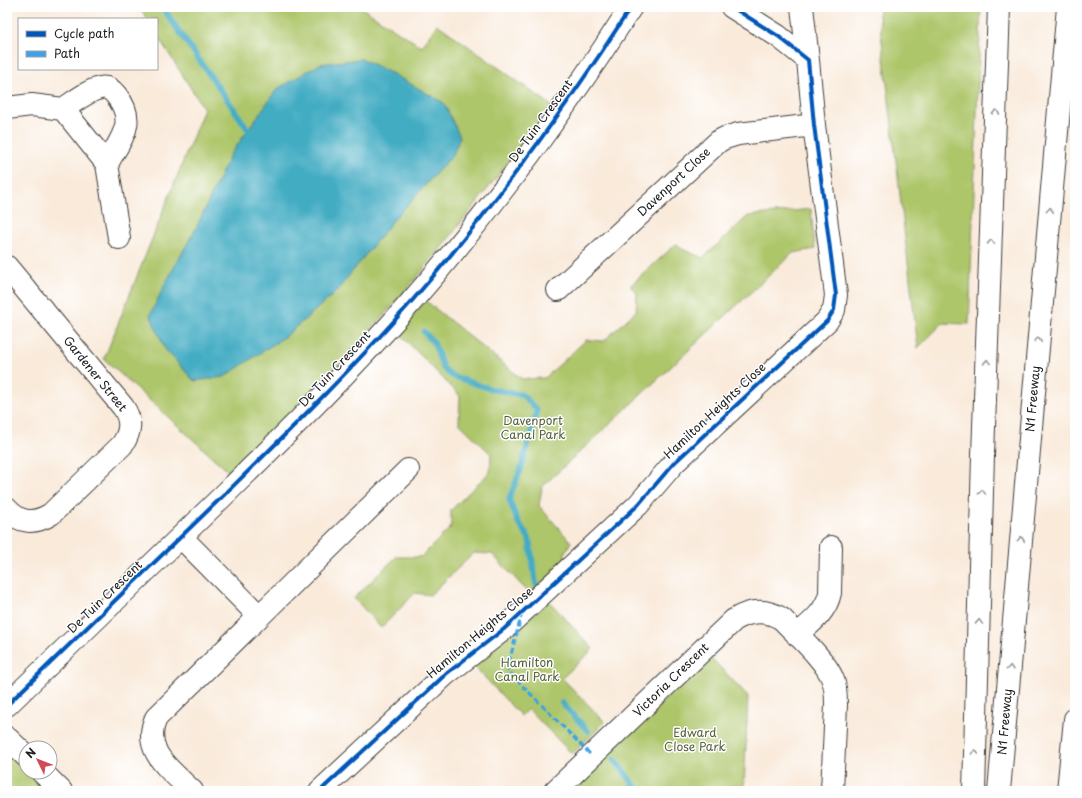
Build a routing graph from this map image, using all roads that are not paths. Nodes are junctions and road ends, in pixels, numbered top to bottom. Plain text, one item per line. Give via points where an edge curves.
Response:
1 (632, 7) edge
2 (802, 7) edge
3 (999, 7) edge
4 (1068, 7) edge
5 (745, 10) edge
6 (808, 60) junction
7 (7, 108) edge
8 (63, 109) junction
9 (814, 125) junction
10 (107, 164) junction
11 (119, 238) dead end
12 (7, 267) edge
13 (558, 290) dead end
14 (408, 470) dead end
15 (7, 509) edge
16 (181, 537) junction
17 (831, 547) dead end
18 (259, 616) junction
19 (797, 635) junction
20 (7, 705) edge
21 (1075, 719) edge
22 (7, 738) edge
23 (18, 748) edge
24 (50, 780) edge
25 (558, 790) edge
26 (61, 791) edge
27 (192, 791) edge
28 (320, 791) edge
29 (832, 791) edge
30 (974, 791) edge
31 (999, 791) edge
32 (1068, 791) edge

1 - 16 main road, De Tuin Crescent via 578,87 461,243 307,413
2 - 6 main road, Hamilton Heights Close
30 -> 3 main road
31 -> 4 main road, N1 Freeway
5 - 6 main road
6 - 9 main road, Hamilton Heights Close
7 - 8 main road via 32,105
8 - 10 main road
8 - 10 main road via 102,87 111,89 121,101 128,118 126,129
9 - 13 main road, Davenport Close via 731,136 719,142
9 - 28 main road, Hamilton Heights Close via 836,295 831,316 674,463 638,505 504,629 446,674
10 - 11 main road
12 - 15 main road, Gardener Street via 123,407 130,428 128,437 122,445 51,514 36,521 28,521 21,520
14 - 18 main road
16 - 18 main road
16 - 20 main road, De Tuin Crescent
17 - 19 main road via 830,593 826,606
18 - 27 main road via 162,711 152,726 151,735 155,751
19 - 25 main road, Victoria Crescent via 782,619 766,612 749,613 738,618
19 - 29 main road, Victoria Crescent via 828,669 836,692
21 - 32 main road
22 - 23 main road
24 - 26 main road

